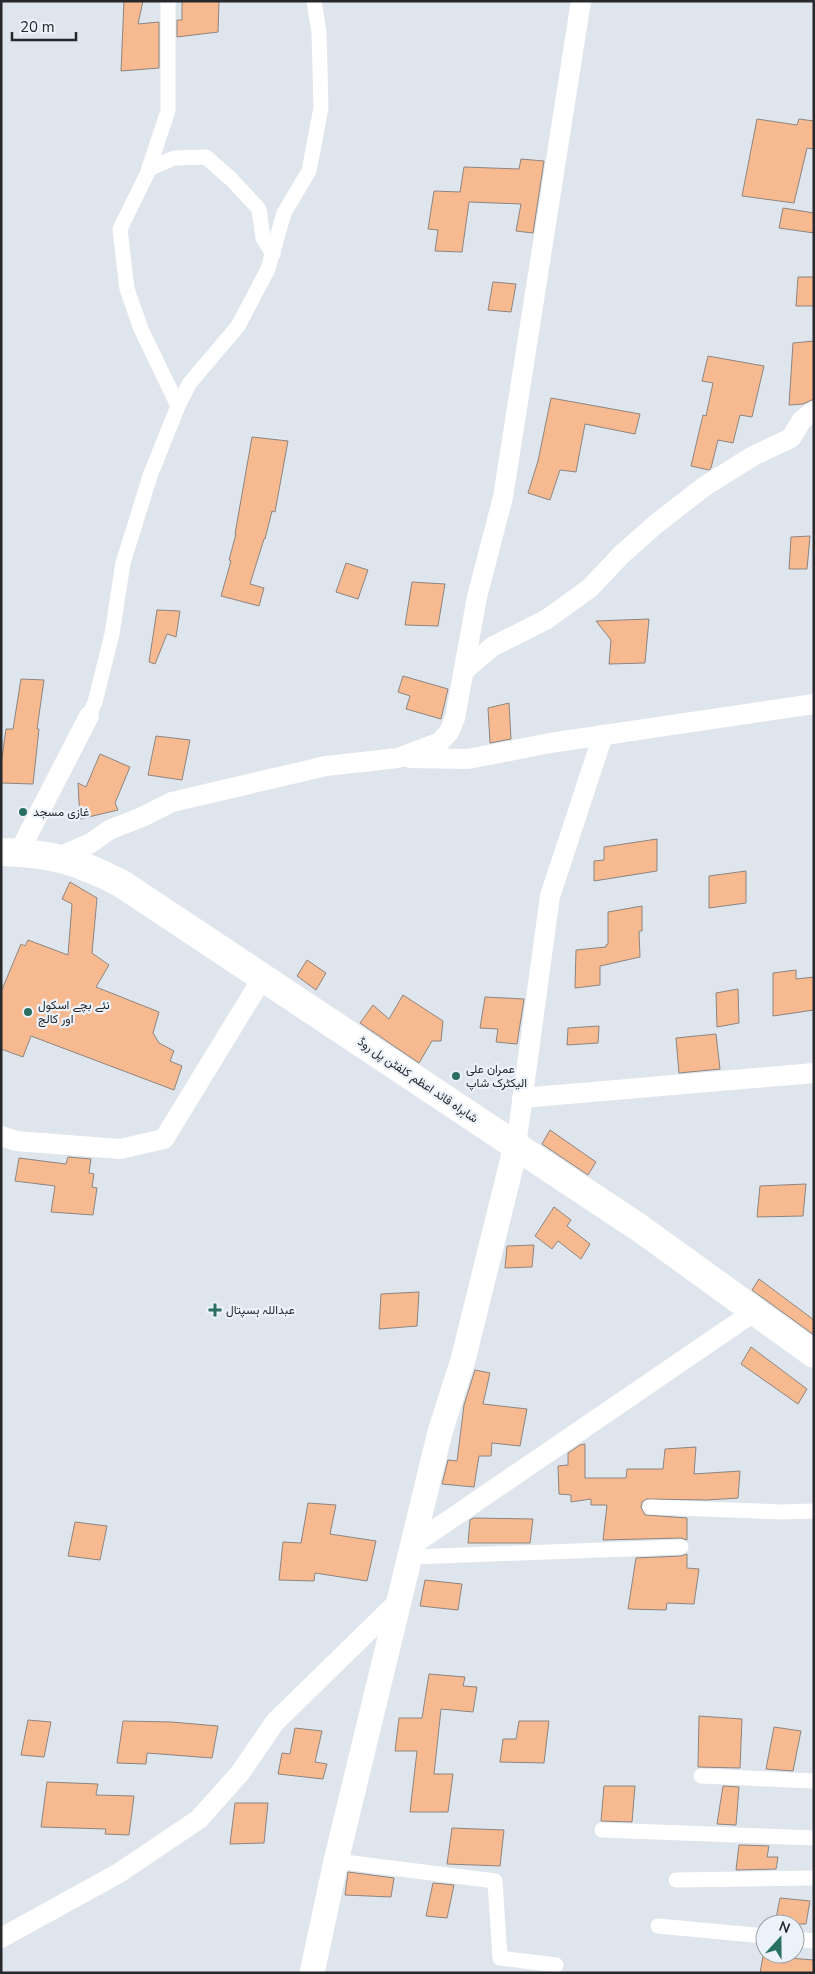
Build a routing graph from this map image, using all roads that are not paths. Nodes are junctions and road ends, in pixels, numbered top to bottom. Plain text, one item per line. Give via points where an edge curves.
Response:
1 (168, 1) edge
2 (314, 1) edge
3 (581, 1) edge
4 (149, 169) junction
5 (272, 254) junction
6 (178, 406) junction
7 (814, 411) edge
8 (465, 670) junction
9 (814, 704) edge
10 (89, 716) joint
11 (603, 735) junction
12 (398, 758) junction
13 (10, 852) edge
14 (59, 857) junction
15 (263, 976) junction
16 (814, 1073) edge
17 (522, 1098) junction
18 (1, 1136) edge
19 (516, 1146) junction
20 (755, 1311) junction
21 (814, 1354) edge
22 (650, 1507) dead end
23 (814, 1511) edge
24 (681, 1547) dead end
25 (412, 1550) junction
26 (400, 1600) junction
27 (701, 1776) dead end
28 (814, 1781) edge
29 (602, 1830) dead end
30 (814, 1838) edge
31 (336, 1861) junction
32 (814, 1878) edge
33 (676, 1880) dead end
34 (658, 1926) dead end
35 (755, 1935) edge
36 (1, 1938) edge
37 (556, 1965) dead end
38 (312, 1973) edge

1 - 4 street via 168,111
2 - 5 street via 319,32 321,108 309,171 284,213
3 - 8 street via 503,497 477,597
4 - 5 street via 174,158 206,157 259,209 263,238
4 - 6 street via 120,229 127,288 141,329
5 - 6 street via 268,269 238,326 189,384
6 - 10 street via 150,476 123,563 112,634
7 - 8 street via 802,420 791,438 753,456 705,486 656,524 590,588 547,619 492,647
8 - 12 street via 449,732 440,742
9 - 11 street
10 - 13 street
11 - 12 street via 468,760
11 - 17 street via 550,896
12 - 14 street via 326,766 172,802
13 - 14 highway, شاہراہ قائد اعظم کلفٹن پل روڈ
14 - 15 highway, شاہراہ قائد اعظم کلفٹن پل روڈ via 122,884
15 - 18 street via 164,1140 120,1149 16,1141
15 - 19 highway, شاہراہ قائد اعظم کلفٹن پل روڈ
16 - 17 street
17 - 19 street
19 - 20 highway, شاہراہ قائد اعظم کلفٹن پل روڈ via 641,1229
19 - 25 street
20 - 21 highway, شاہراہ قائد اعظم کلفٹن پل روڈ
20 - 25 street
22 - 23 street
24 - 25 street
25 - 26 street
26 - 31 street
26 - 36 street via 274,1722 240,1773 199,1819 119,1873
27 - 28 street
29 - 30 street
31 - 37 street via 495,1880 500,1958
31 - 38 street
32 - 33 street
34 - 35 street

